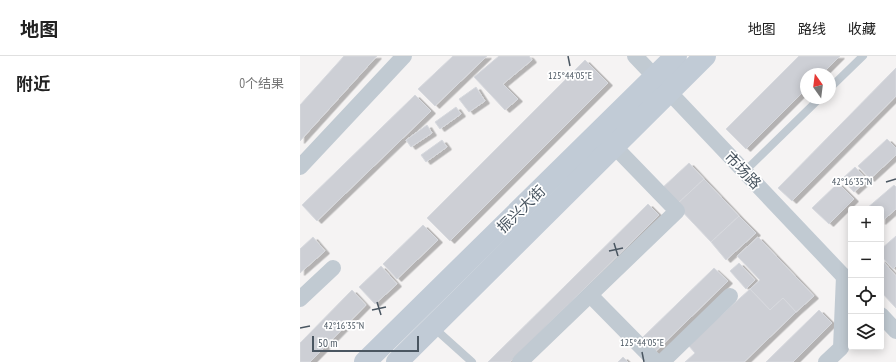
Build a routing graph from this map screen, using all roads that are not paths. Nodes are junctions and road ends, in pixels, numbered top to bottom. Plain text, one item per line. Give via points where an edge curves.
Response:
1 (404, 56) edge
2 (635, 56) edge
3 (676, 56) edge
4 (704, 56) edge
5 (863, 56) edge
6 (836, 82) edge
7 (661, 85) junction
8 (814, 104) edge
9 (614, 146) junction
10 (300, 168) edge
11 (744, 172) junction
12 (333, 268) dead end
13 (847, 280) edge
14 (590, 295) junction
15 (730, 296) dead end
16 (300, 299) edge
17 (884, 318) edge
18 (433, 326) junction
19 (896, 329) edge
20 (365, 362) edge
21 (397, 362) edge
22 (472, 362) edge
23 (520, 362) edge
24 (656, 362) edge
25 (662, 362) edge
26 (826, 362) edge

1 - 10 street
2 - 7 street, 市场路
3 - 7 street, 振兴大街
4 - 7 street, 振兴大街
5 - 6 lane
7 - 9 street, 振兴大街
7 - 11 street, 市场路
7 - 20 street, 振兴大街
8 - 11 lane
9 - 14 street via 677,211
9 - 18 street, 振兴大街
11 - 13 street, 市场路
12 - 16 street
13 - 26 street via 841,348
14 - 23 street
14 - 24 street
15 - 25 street
17 - 19 street
18 - 21 street, 振兴大街
18 - 22 lane

